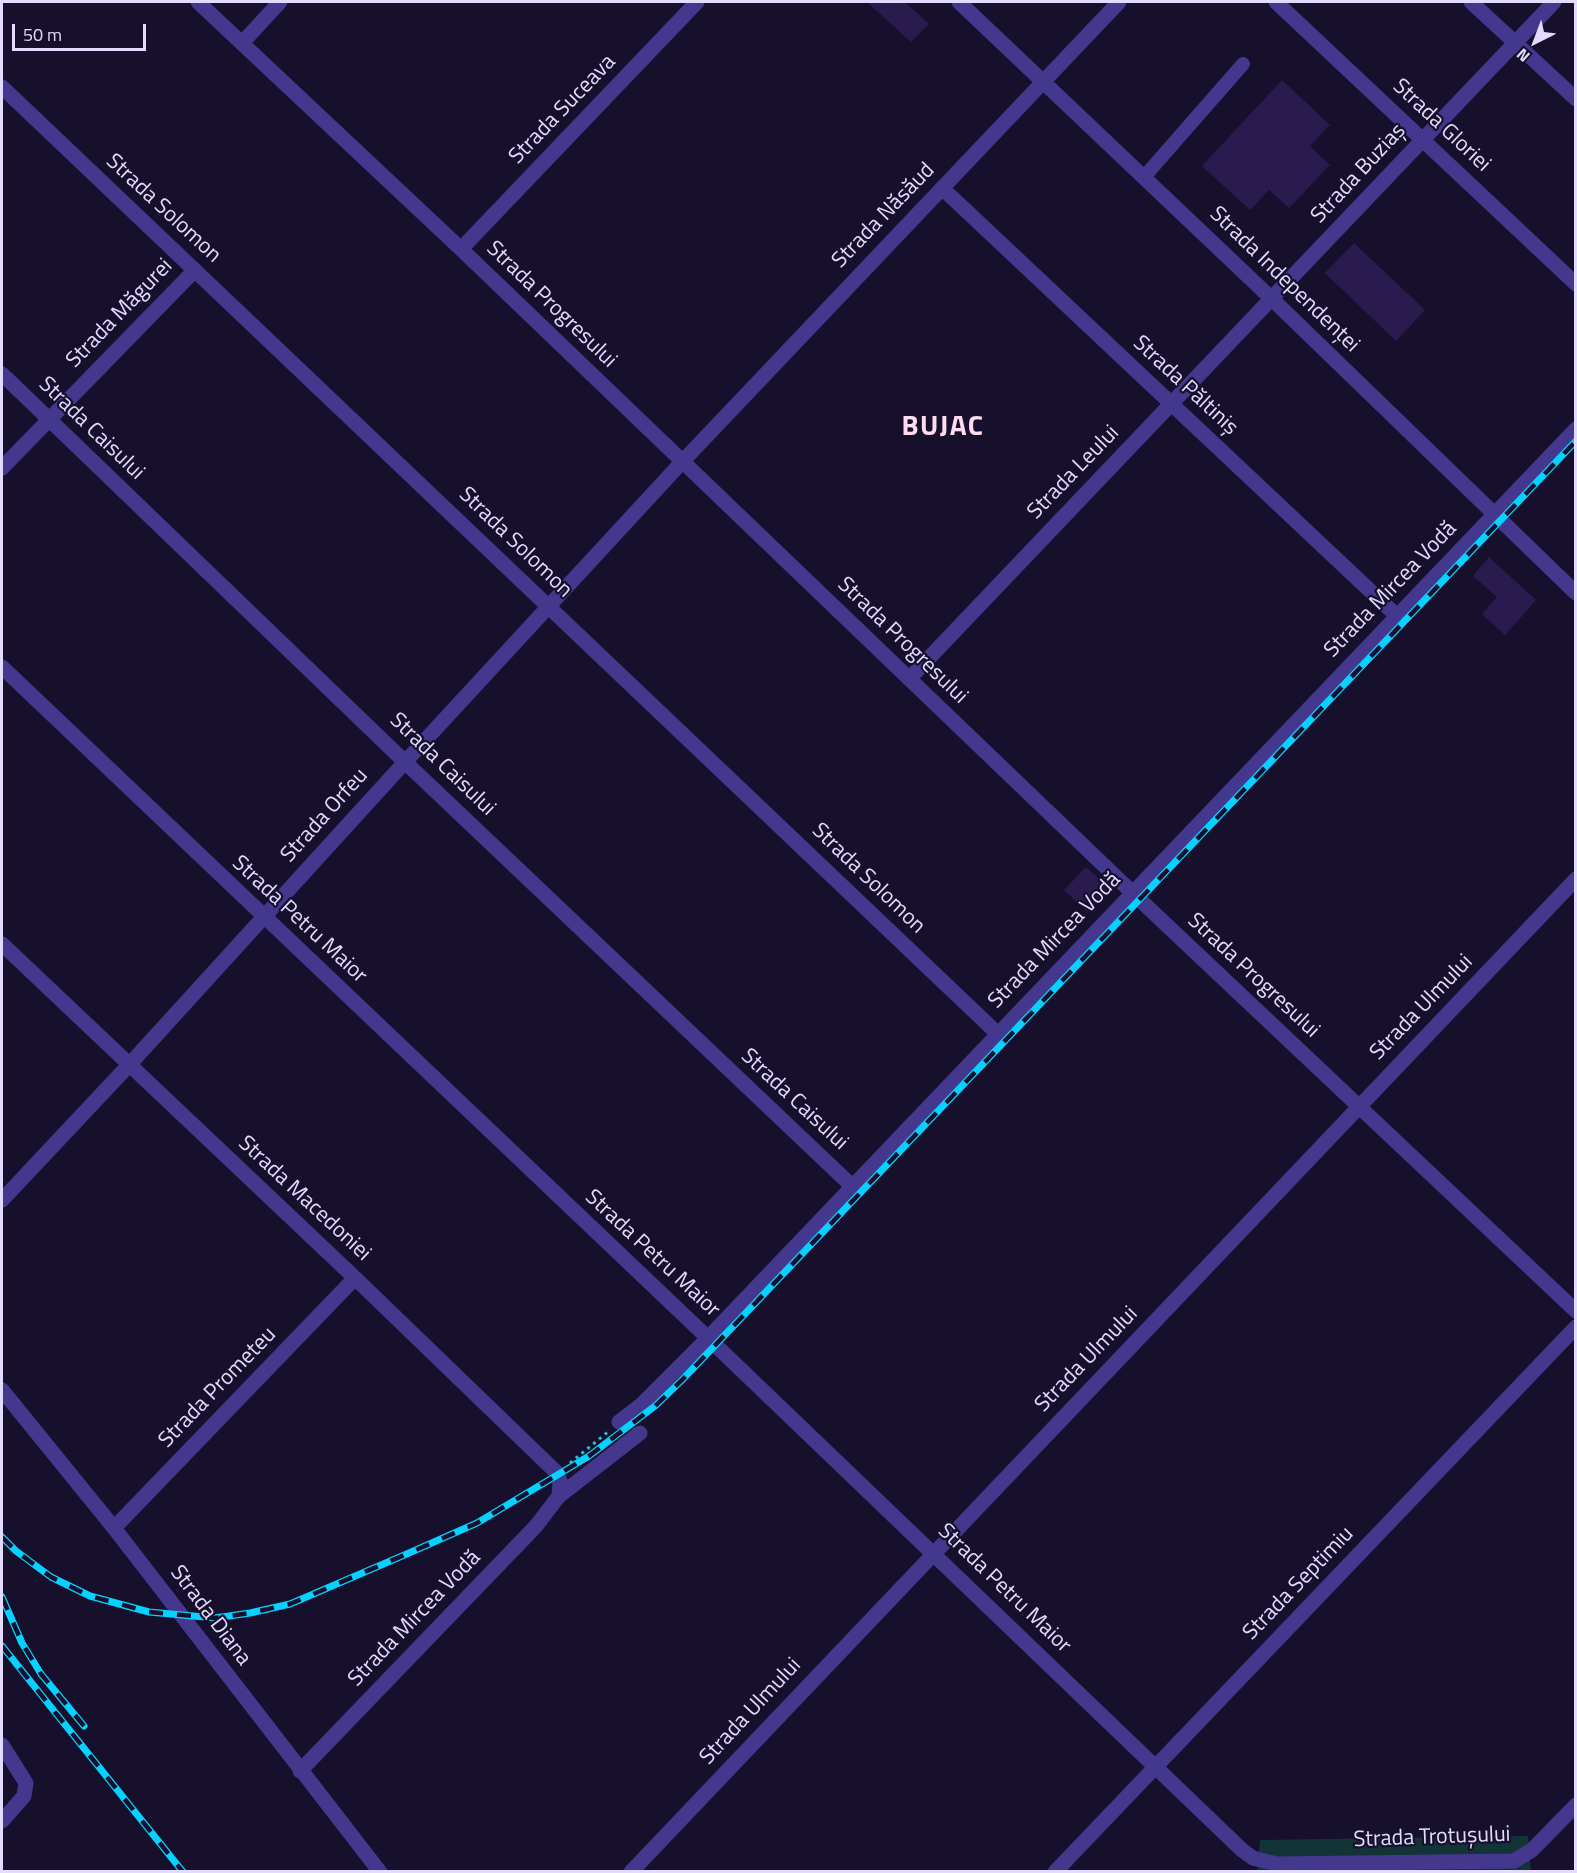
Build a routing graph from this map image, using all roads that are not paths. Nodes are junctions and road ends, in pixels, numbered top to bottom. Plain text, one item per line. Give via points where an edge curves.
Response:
1 (198, 2) edge
2 (280, 2) edge
3 (697, 2) edge
4 (958, 2) edge
5 (1119, 2) edge
6 (1276, 2) edge
7 (1472, 2) edge
8 (1554, 2) edge
9 (242, 43) junction
10 (1515, 43) junction
11 (1243, 64) dead end
12 (1043, 82) junction
13 (2, 87) edge
14 (1575, 99) edge
15 (1423, 139) junction
16 (1144, 177) junction
17 (942, 188) junction
18 (461, 249) junction
19 (195, 270) junction
20 (1575, 284) edge
21 (1272, 299) junction
22 (2, 374) edge
23 (1172, 404) junction
24 (49, 419) junction
25 (1575, 429) edge
26 (681, 462) junction
27 (2, 468) edge
28 (1494, 515) junction
29 (1575, 593) edge
30 (549, 606) junction
31 (1397, 616) junction
32 (2, 667) edge
33 (909, 679) junction
34 (405, 762) junction
35 (1575, 879) edge
36 (1132, 892) junction
37 (264, 918) junction
38 (2, 944) edge
39 (998, 1034) junction
40 (129, 1065) junction
41 (1359, 1107) junction
42 (853, 1187) junction
43 (2, 1200) edge
44 (355, 1278) junction
45 (1575, 1311) edge
46 (1575, 1327) edge
47 (708, 1338) junction
48 (2, 1390) edge
49 (619, 1422) road end
50 (640, 1433) dead end
51 (559, 1496) junction
52 (114, 1528) junction
53 (933, 1553) junction
54 (2, 1745) edge
55 (1156, 1766) junction
56 (300, 1771) junction
57 (1575, 1805) edge
58 (2, 1821) edge
59 (1515, 1866) edge
60 (1277, 1868) edge
61 (380, 1872) edge
62 (631, 1872) edge
63 (1055, 1872) edge

1 - 9 street, Strada Progresului
2 - 9 street
3 - 18 street, Strada Suceava
4 - 12 street, Strada Independenței
5 - 12 street, Strada Năsăud
6 - 15 street, Strada Gloriei
7 - 10 street
8 - 10 street, Strada Buziaș
9 - 18 street, Strada Progresului
10 - 14 street
10 - 15 street, Strada Buziaș
11 - 16 street
12 - 16 street, Strada Independenței
12 - 17 street, Strada Năsăud
13 - 19 street, Strada Solomon
15 - 20 street, Strada Gloriei
15 - 21 street, Strada Buziaș
16 - 21 street, Strada Independenței
17 - 23 street, Strada Păltiniș
17 - 26 street, Strada Năsăud
18 - 26 street, Strada Progresului
19 - 24 street, Strada Măgurei
19 - 30 street, Strada Solomon
21 - 23 street, Strada Leului
21 - 28 street, Strada Independenței
22 - 24 street, Strada Caisului
23 - 31 street, Strada Păltiniș
23 - 33 street, Strada Leului
24 - 27 street, Strada Măgurei
24 - 34 street, Strada Caisului
25 - 28 street, Strada Mircea Vodă
26 - 30 street, Strada Orfeu
26 - 33 street, Strada Progresului
28 - 29 street, Strada Independenței
28 - 31 street, Strada Mircea Vodă
30 - 34 street, Strada Orfeu
30 - 39 street, Strada Solomon
31 - 36 street, Strada Mircea Vodă
32 - 37 street, Strada Petru Maior
33 - 36 street, Strada Progresului
34 - 37 street, Strada Orfeu
34 - 42 street, Strada Caisului
35 - 41 street, Strada Ulmului
36 - 39 street, Strada Mircea Vodă
36 - 41 street, Strada Progresului
37 - 40 street, Strada Orfeu
37 - 47 street, Strada Petru Maior
38 - 40 street, Strada Macedoniei
39 - 42 street, Strada Mircea Vodă
40 - 43 street, Strada Orfeu
40 - 44 street, Strada Macedoniei
41 - 45 street, Strada Progresului
41 - 53 street, Strada Ulmului
42 - 47 street, Strada Mircea Vodă
44 - 51 street, Strada Macedoniei via 556,1472
44 - 52 street, Strada Prometeu
46 - 55 street, Strada Septimiu
47 - 49 street, Strada Mircea Vodă
47 - 53 street, Strada Petru Maior
48 - 52 street, Strada Diana
50 - 51 street, Strada Mircea Vodă
51 - 56 street, Strada Mircea Vodă via 536,1526
52 - 56 street, Strada Diana
53 - 55 street, Strada Petru Maior
53 - 62 street, Strada Ulmului
54 - 58 street via 26,1783 24,1796
55 - 60 street, Strada Petru Maior via 1242,1850
55 - 63 street, Strada Septimiu
56 - 61 street, Strada Diana
57 - 59 street, Strada Trotușului
59 - 60 street, Strada Trotușului

